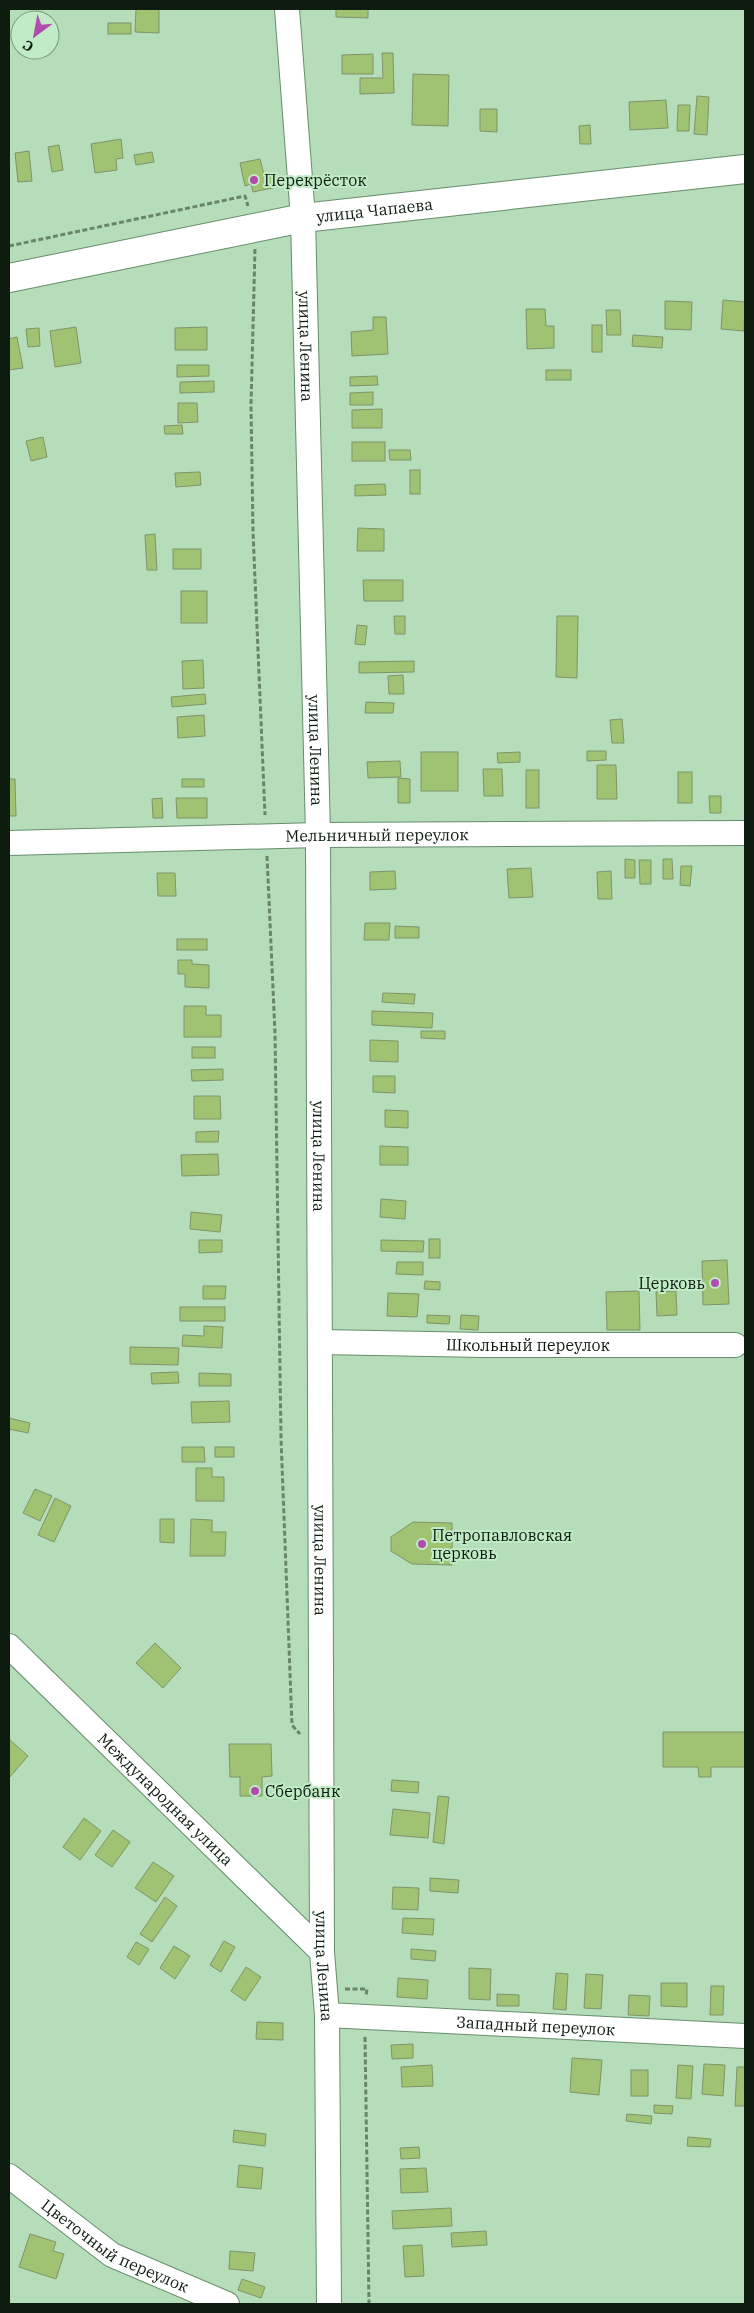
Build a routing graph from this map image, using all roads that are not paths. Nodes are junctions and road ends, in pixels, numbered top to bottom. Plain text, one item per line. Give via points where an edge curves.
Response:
1 (287, 9) edge
2 (745, 169) edge
3 (303, 218) junction
4 (9, 278) edge
5 (745, 832) edge
6 (318, 835) junction
7 (9, 843) edge
8 (320, 1342) junction
9 (734, 1345) dead end
10 (9, 1646) edge
11 (322, 1952) junction
12 (327, 2015) junction
13 (745, 2036) edge
14 (9, 2176) edge
15 (226, 2304) edge
16 (330, 2304) edge

1 - 3 street, улица Ленина
2 - 3 main road, улица Чапаева
3 - 4 main road, улица Чапаева
3 - 6 street, улица Ленина
5 - 6 street, Мельничный переулок
6 - 7 street, Мельничный переулок
6 - 8 street, улица Ленина
8 - 9 street, Школьный переулок
8 - 11 street, улица Ленина
10 - 11 street, Международная улица
11 - 12 street, улица Ленина
12 - 13 street, Западный переулок
12 - 16 street, улица Ленина
14 - 15 street, Цветочный переулок via 112,2255

